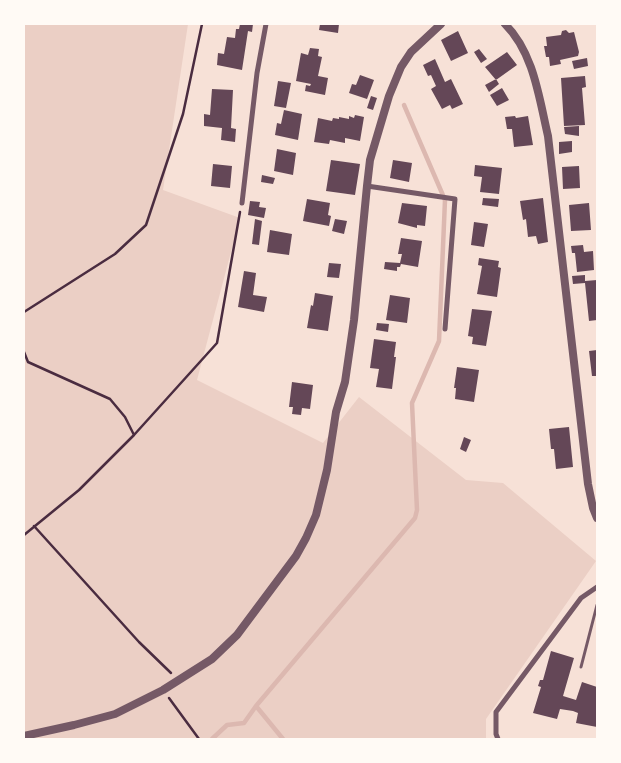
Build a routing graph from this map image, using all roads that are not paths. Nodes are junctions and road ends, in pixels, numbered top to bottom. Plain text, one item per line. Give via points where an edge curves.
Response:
1 (266, 24) edge
2 (441, 24) edge
3 (505, 24) edge
4 (366, 186) junction
5 (242, 203) road end
6 (445, 329) dead end
7 (597, 518) edge
8 (597, 586) edge
9 (597, 605) edge
10 (581, 667) dead end
11 (24, 736) edge
12 (498, 739) edge

1 - 5 street
2 - 4 street via 411,52 401,67 370,160
3 - 7 street via 529,63 548,136 588,484
4 - 6 street via 455,199
4 - 11 street via 345,382 316,515 296,556 237,635 212,658 164,690 115,714
8 - 12 street via 581,598 496,712
9 - 10 lane

